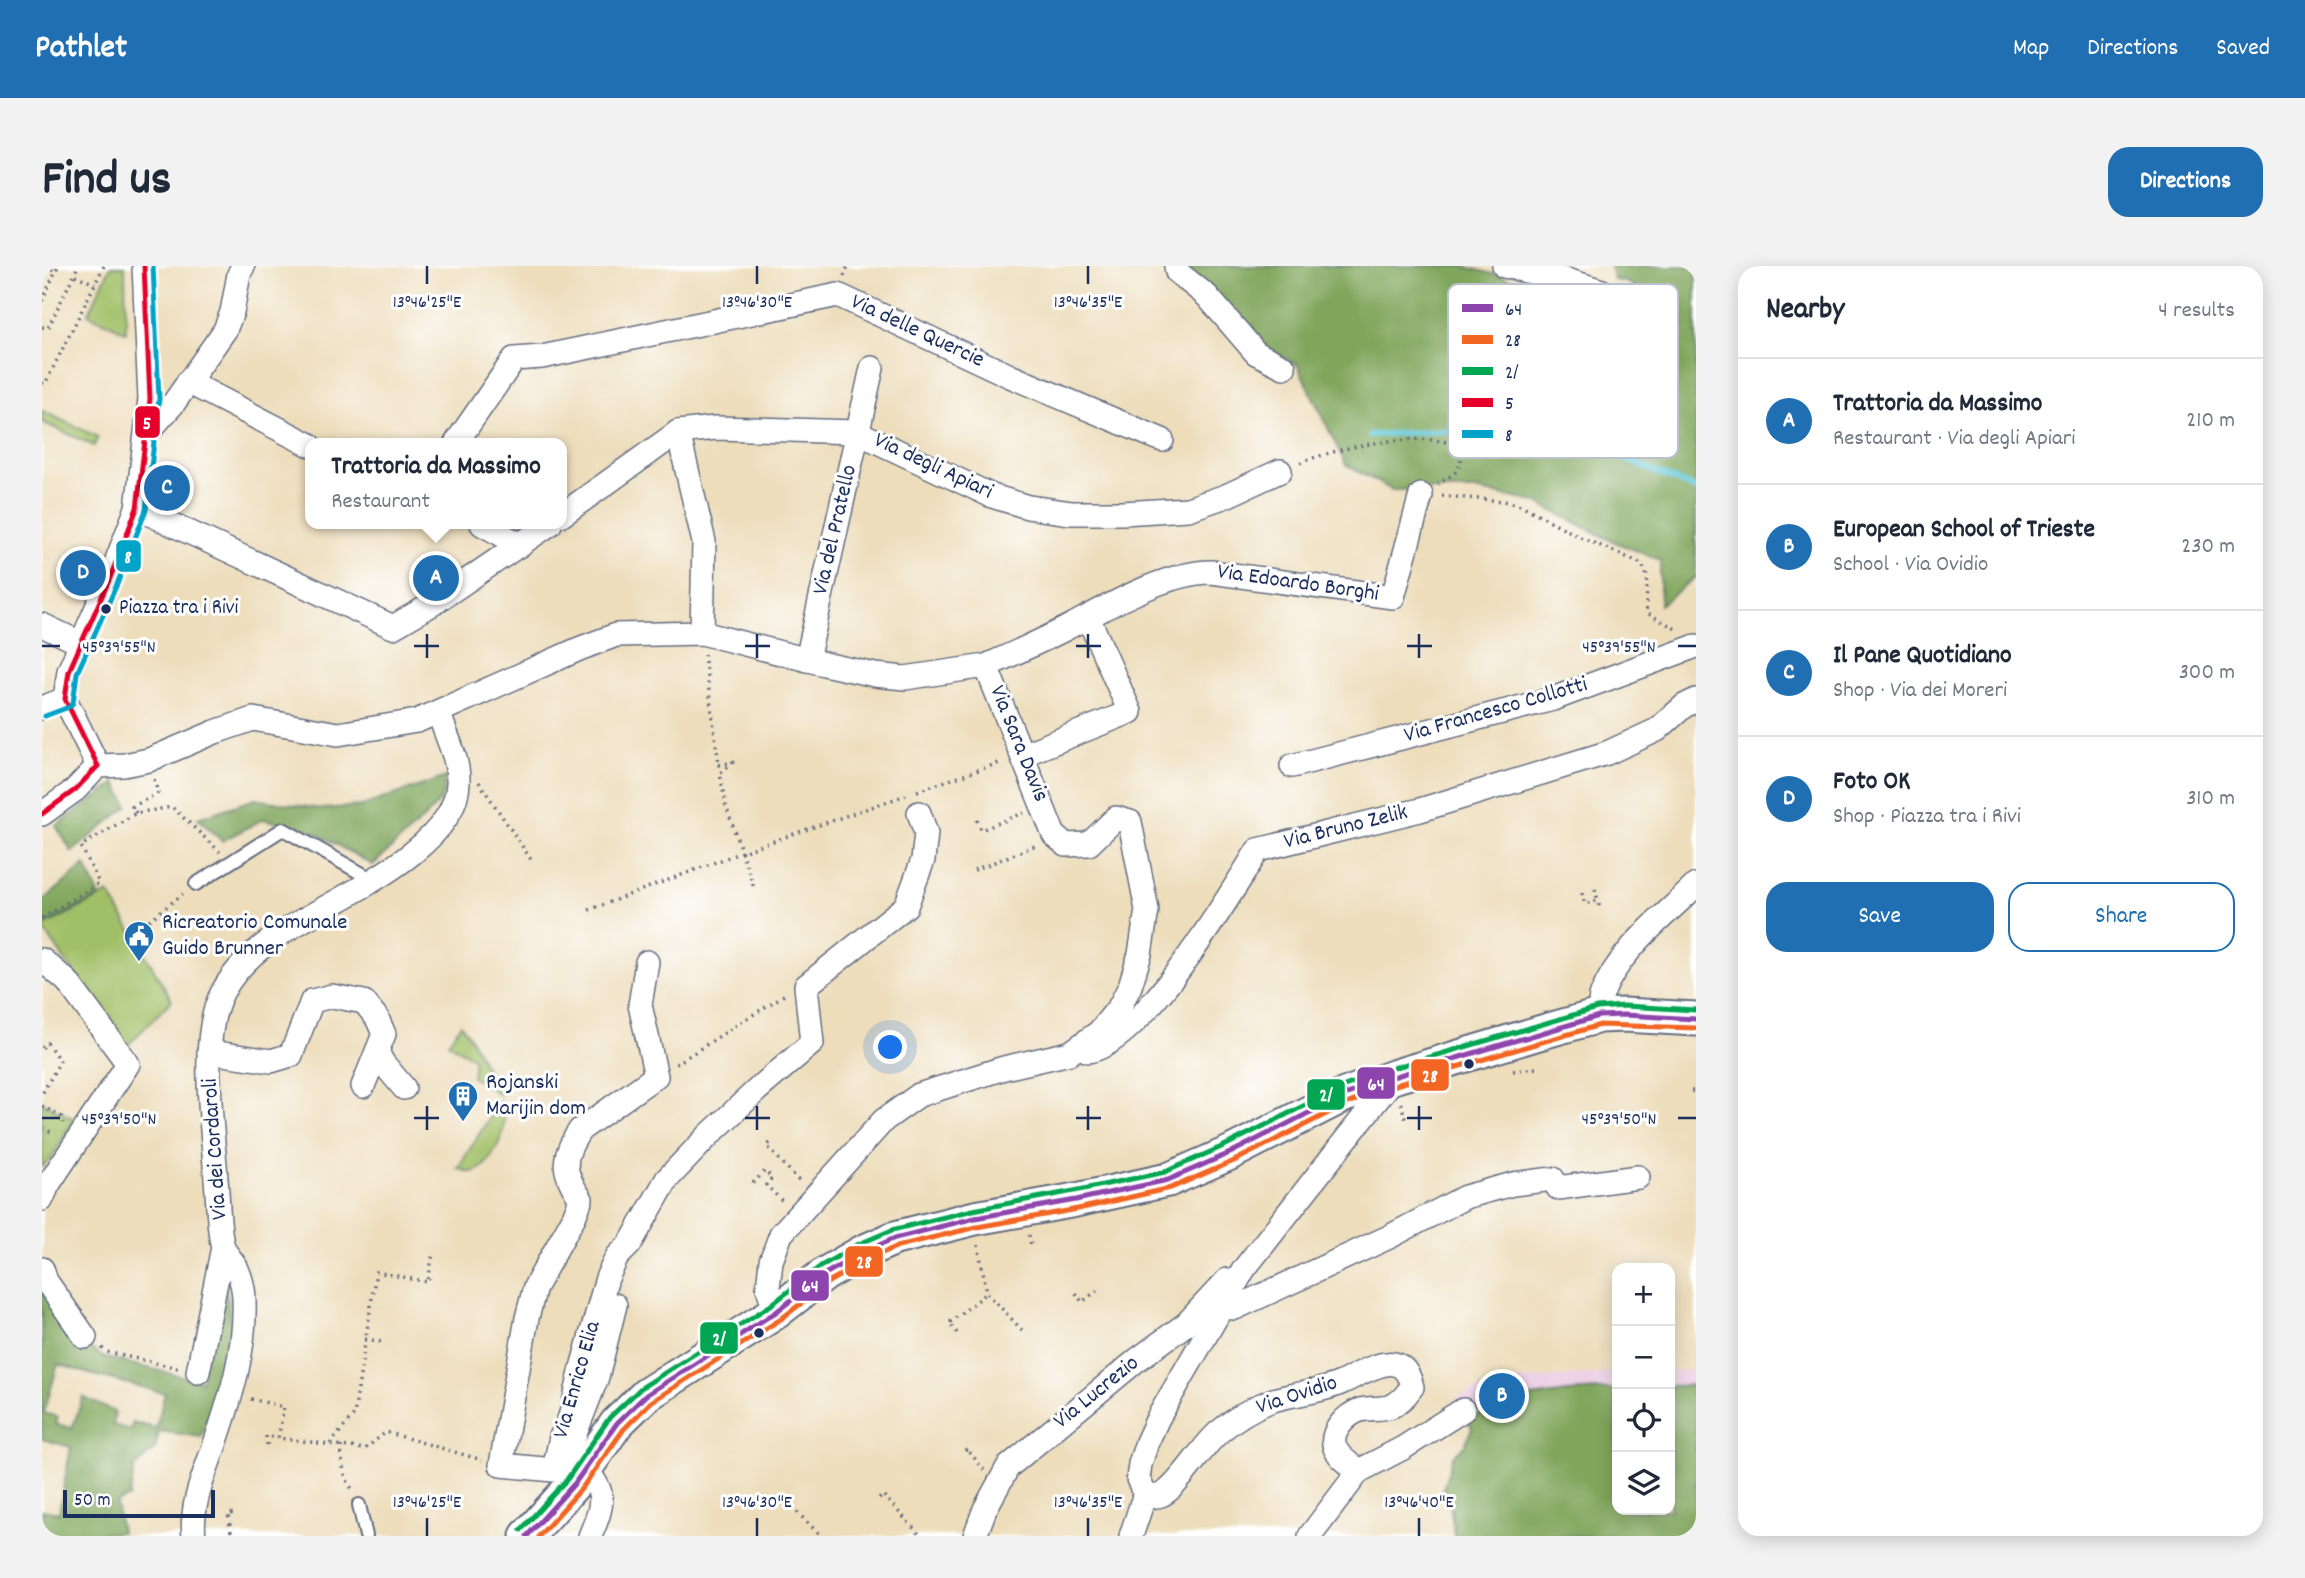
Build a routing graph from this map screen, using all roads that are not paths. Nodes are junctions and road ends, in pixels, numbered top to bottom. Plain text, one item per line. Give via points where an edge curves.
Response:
1 (144, 266) edge
2 (243, 266) edge
3 (1175, 266) edge
4 (1504, 266) edge
5 (1579, 284) edge
6 (1284, 367) dead end
7 (872, 368) dead end
8 (188, 382) junction
9 (678, 432) junction
10 (857, 432) junction
11 (147, 433) junction
12 (459, 438) edge
13 (1162, 440) dead end
14 (305, 442) edge
15 (1280, 471) road end
16 (1421, 495) road end
17 (137, 508) junction
18 (567, 511) edge
19 (491, 529) edge
20 (543, 529) edge
21 (521, 545) junction
22 (1088, 617) junction
23 (42, 625) edge
24 (702, 633) junction
25 (1688, 639) edge
26 (80, 643) junction
27 (807, 660) junction
28 (986, 666) junction
29 (65, 699) junction
30 (1696, 700) edge
31 (42, 708) edge
32 (439, 712) junction
33 (1022, 755) junction
34 (97, 766) junction
35 (1292, 766) dead end
36 (919, 813) dead end
37 (42, 814) edge
38 (373, 880) junction
39 (196, 884) road end
40 (1696, 885) edge
41 (42, 960) edge
42 (647, 962) dead end
43 (1600, 1016) junction
44 (1696, 1019) edge
45 (209, 1052) junction
46 (377, 1052) junction
47 (1070, 1053) junction
48 (1396, 1076) junction
49 (363, 1086) dead end
50 (404, 1088) dead end
51 (1638, 1177) dead end
52 (42, 1199) edge
53 (223, 1247) junction
54 (42, 1269) edge
55 (1244, 1269) junction
56 (1223, 1307) junction
57 (776, 1311) junction
58 (85, 1337) road end
59 (198, 1372) road end
60 (1463, 1410) dead end
61 (1359, 1471) junction
62 (567, 1478) junction
63 (1145, 1494) junction
64 (359, 1505) road end
65 (194, 1536) edge
66 (366, 1536) edge
67 (527, 1536) edge
68 (590, 1536) edge
69 (975, 1536) edge
70 (1130, 1536) edge
71 (1310, 1536) edge

1 - 11 street via 150,399
2 - 8 street via 225,330
3 - 6 street via 1256,353
4 - 5 street
7 - 10 street, Via del Pratello
8 - 11 street
8 - 14 street
9 - 10 street, Via degli Apiari via 715,428
9 - 18 street, Via degli Apiari
9 - 24 street via 704,542
10 - 15 street, Via degli Apiari via 992,496 1071,513 1188,509
10 - 27 street, Via del Pratello
11 - 17 street
12 - 13 street, Via delle Quercie via 514,359 838,295
16 - 22 street, Via Edoardo Borghi via 1393,597 1195,572
17 - 21 street via 393,627
17 - 26 street
19 - 21 street
20 - 21 street
22 - 28 street, Via Edoardo Borghi
22 - 33 street via 1130,712
23 - 26 street
24 - 27 street, Via Sara Davis
24 - 32 street, Via Sara Davis via 616,635
25 - 35 street, Via Francesco Collotti via 1553,699
26 - 29 street
27 - 28 street, Via Sara Davis via 905,678
28 - 33 street, Via Sara Davis
29 - 31 street
29 - 34 street
30 - 47 street, Via Bruno Zelik via 1657,730 1607,752 1420,810 1258,850 1159,996 1129,1029 1097,1050
32 - 34 street, Via Sara Davis via 417,721 338,734 253,719 149,760
32 - 38 street, Via dei Cordaroli via 457,766 454,804 430,836
33 - 47 street, Via Sara Davis via 1057,838 1066,845 1089,844 1116,818 1130,822 1147,909 1140,954 1120,1006 1099,1032
34 - 37 street via 75,790
36 - 62 street, Via Enrico Elia via 926,834 923,860 906,906 806,986 812,1043 667,1179 629,1244 597,1377 573,1439 574,1457
38 - 39 lane via 283,829
38 - 45 street, Via dei Cordaroli via 275,937 242,965 223,991 212,1020
40 - 43 street via 1647,929 1620,964 1601,996
41 - 52 street via 66,981 128,1064
42 - 62 street, Via Enrico Elia via 640,1005 656,1076 580,1130 571,1143 565,1166 581,1199 535,1287 501,1465
43 - 44 main road
43 - 48 main road
45 - 46 street, Via dei Cordaroli via 271,1061 291,1055 312,1001 332,996 364,1002 377,1018 384,1034
45 - 53 street, Via dei Cordaroli
46 - 49 street, Via dei Cordaroli
46 - 50 street
47 - 57 street via 919,1095 884,1120 781,1234 768,1288
48 - 55 street
48 - 57 main road via 1342,1096 1168,1180 895,1238 825,1274
51 - 56 street via 1558,1188 1553,1179 1465,1197 1235,1308
53 - 59 street, Via dei Cordaroli
53 - 65 street, Via dei Cordaroli via 238,1270 245,1328 231,1395 197,1497
54 - 58 street
55 - 56 street
55 - 69 street, Via Lucrezio via 1232,1274 1186,1324 1008,1467
56 - 63 street via 1147,1442 1138,1479
57 - 62 main road via 646,1395
60 - 61 street
61 - 63 street, Via Ovidio via 1344,1461 1334,1446 1335,1431 1360,1410 1392,1406 1404,1398 1412,1387 1409,1374 1400,1365 1390,1362 1336,1385 1246,1412 1220,1430 1162,1495
61 - 71 street
62 - 67 main road
62 - 68 street via 593,1476 600,1490 601,1510
63 - 70 street
64 - 66 lane

